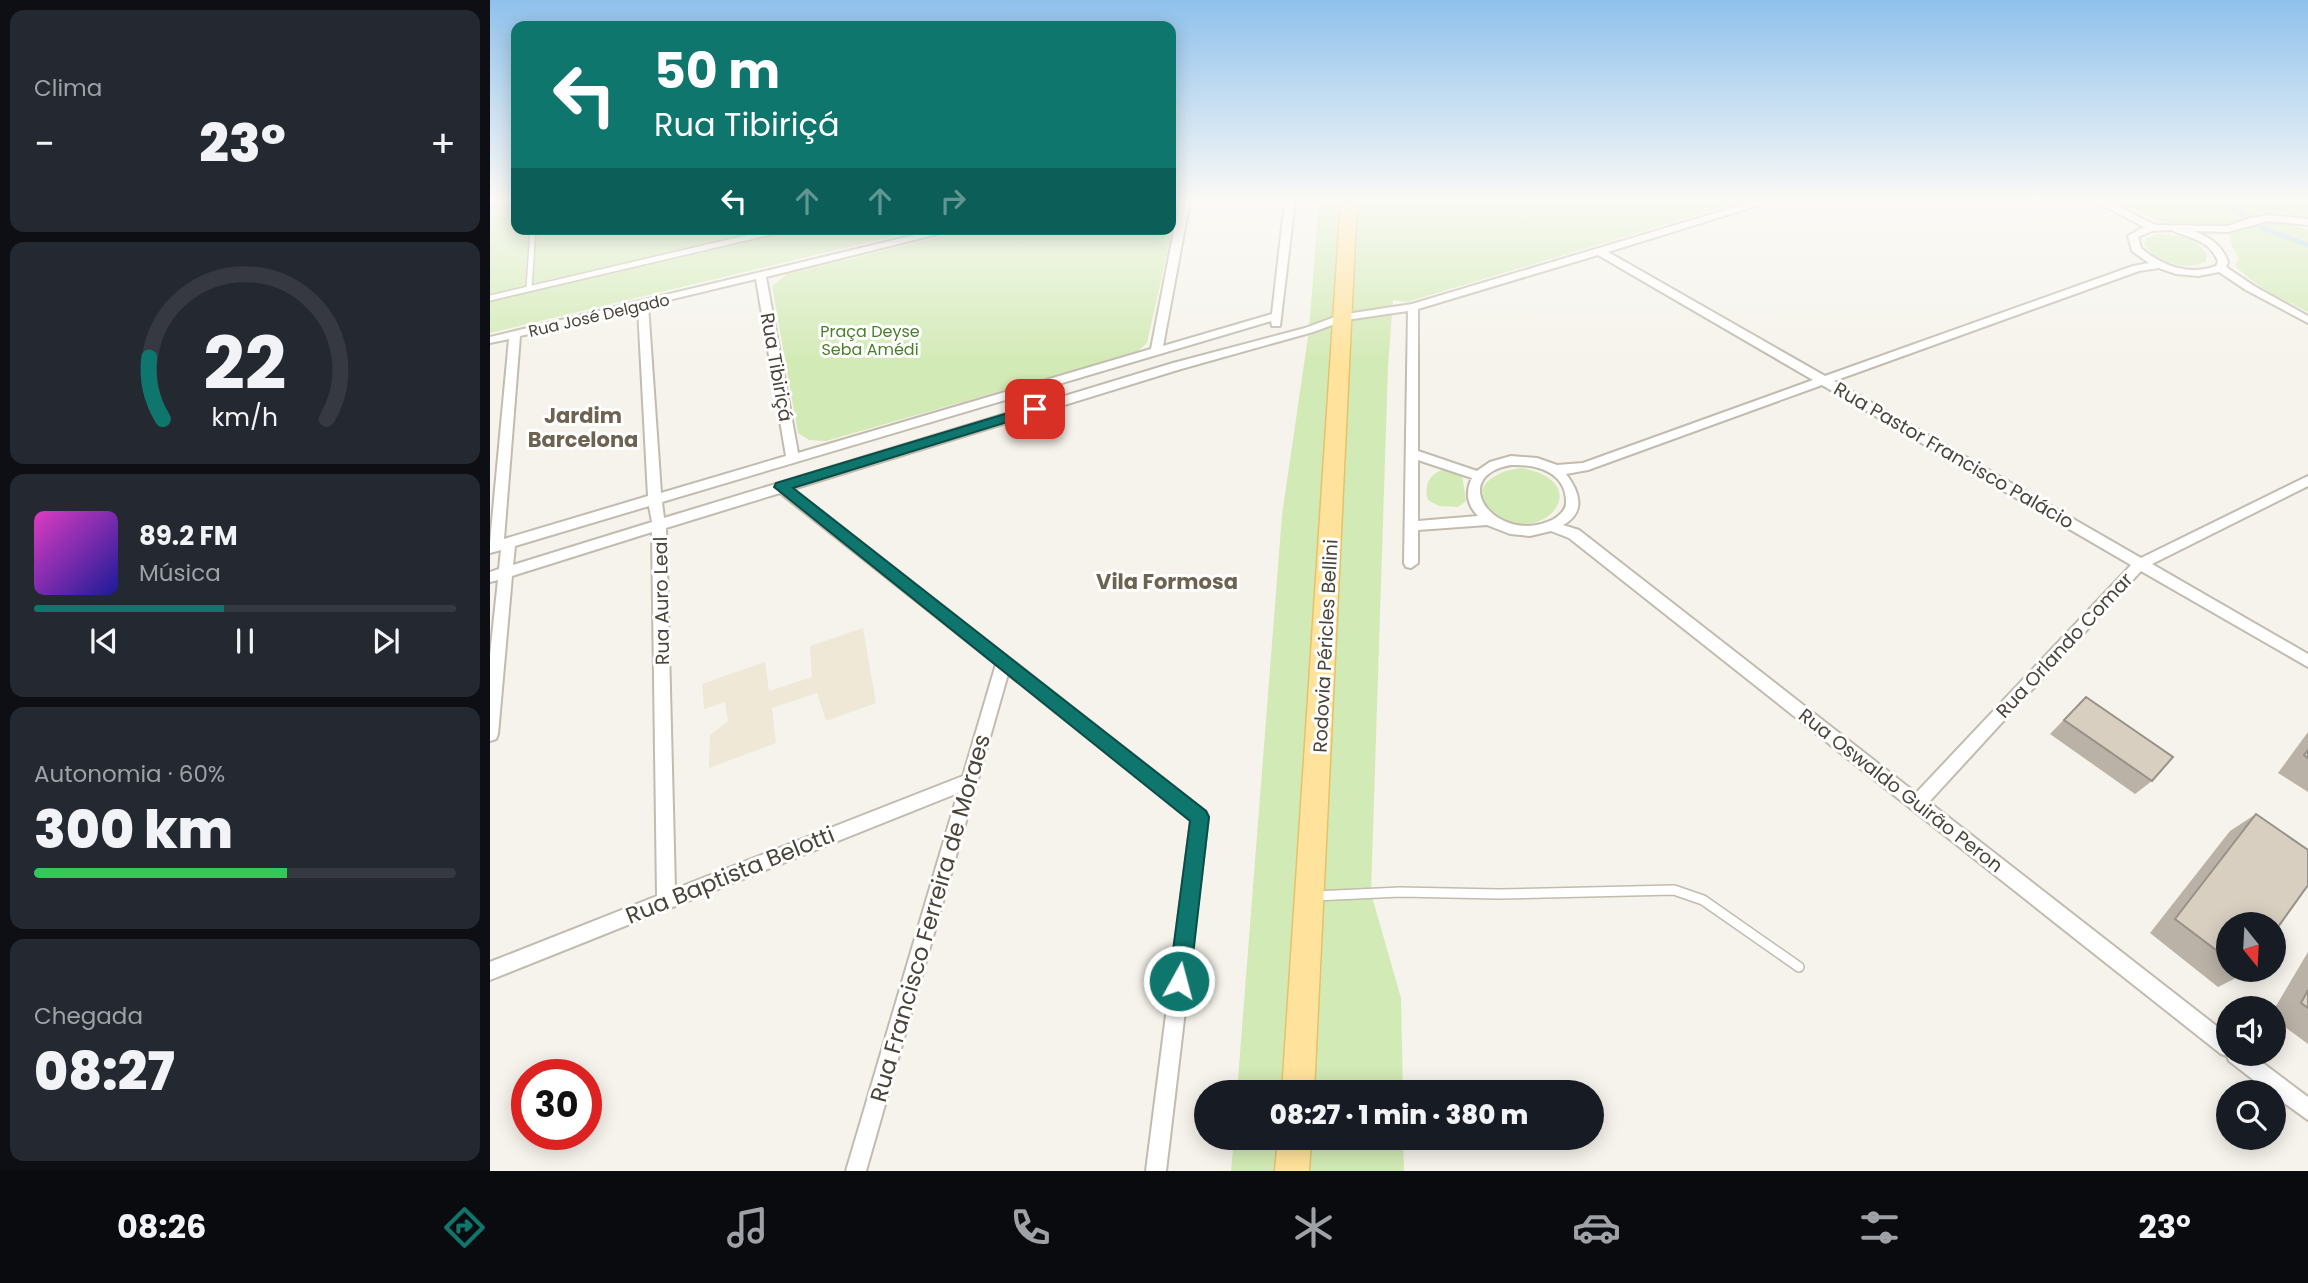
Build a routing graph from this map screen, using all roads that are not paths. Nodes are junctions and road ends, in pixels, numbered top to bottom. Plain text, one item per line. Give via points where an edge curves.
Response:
1 (531, 255) edge
2 (674, 255) edge
3 (848, 255) edge
4 (1175, 255) edge
5 (1283, 255) edge
6 (1347, 255) edge
7 (1587, 255) edge
8 (1605, 255) edge
9 (2142, 255) edge
10 (2220, 255) edge
11 (2144, 257) junction
12 (2160, 265) junction
13 (2137, 268) junction
14 (2220, 268) junction
15 (2202, 273) junction
16 (761, 276) junction
17 (529, 288) junction
18 (2250, 288) junction
19 (490, 298) edge
20 (643, 304) junction
21 (1413, 307) junction
22 (1276, 316) junction
23 (1344, 317) junction
24 (2308, 320) edge
25 (515, 334) junction
26 (1276, 338) junction
27 (490, 340) edge
28 (1156, 352) junction
29 (1823, 379) junction
30 (1413, 454) junction
31 (793, 458) junction
32 (1584, 467) junction
33 (1556, 470) junction
34 (1479, 476) junction
35 (2308, 481) edge
36 (1571, 483) junction
37 (782, 487) junction
38 (655, 499) junction
39 (1567, 517) junction
40 (1490, 520) junction
41 (659, 526) junction
42 (1411, 526) junction
43 (1553, 527) junction
44 (1574, 534) junction
45 (498, 545) edge
46 (1410, 564) dead end
47 (2140, 564) junction
48 (497, 575) edge
49 (2308, 661) edge
50 (1003, 664) junction
51 (490, 734) edge
52 (971, 780) junction
53 (1918, 802) junction
54 (1311, 896) junction
55 (666, 899) junction
56 (1799, 967) dead end
57 (490, 971) edge
58 (2216, 1038) edge
59 (2251, 1066) edge
60 (1299, 1080) edge
61 (2308, 1110) edge
62 (1294, 1150) edge
63 (856, 1171) edge
64 (1156, 1171) edge
65 (1292, 1171) edge

1 - 17 lane
2 - 17 lane
3 - 16 street, Rua José Delgado
4 - 28 street
5 - 22 street
6 - 23 main road, Rodovia Péricles Bellini
7 - 21 street
8 - 29 street, Rua Pastor Francisco Palácio
9 - 11 street
10 - 14 street
11 - 12 street
11 - 13 street
12 - 13 street
12 - 15 street
13 - 29 street
14 - 15 street
14 - 18 street
15 - 18 street
16 - 20 street, Rua José Delgado
16 - 31 street, Rua Tibiriçá
17 - 19 lane
18 - 24 street
20 - 25 street, Rua José Delgado
20 - 38 street, Rua Auro Leal
21 - 23 street
21 - 30 street
22 - 26 street
22 - 28 street
23 - 26 street
23 - 54 main road, Rodovia Péricles Bellini
25 - 27 street, Rua José Delgado
25 - 45 street
26 - 37 street
28 - 31 street
29 - 32 street
29 - 47 street, Rua Pastor Francisco Palácio
30 - 34 street
30 - 42 street
31 - 38 street
32 - 33 street
32 - 36 street
33 - 34 street via 1541,462 1506,461
33 - 36 street
34 - 40 street via 1474,499
35 - 47 street, Rua Orlando Comar
36 - 39 street via 1575,500
37 - 41 street
37 - 50 street
38 - 41 street, Rua Auro Leal
38 - 45 street
39 - 43 street
39 - 44 street, Rua Oswaldo Guirão Peron
40 - 42 street
40 - 43 street via 1532,532
41 - 48 street
41 - 55 street, Rua Auro Leal
42 - 46 street
43 - 44 street, Rua Oswaldo Guirão Peron
44 - 53 street, Rua Oswaldo Guirão Peron
45 - 48 street
47 - 49 street, Rua Pastor Francisco Palácio
47 - 53 street, Rua Orlando Comar
48 - 51 street
50 - 52 street, Rua Francisco Ferreira de Moraes
50 - 64 street via 1200,817
52 - 55 street, Rua Baptista Belotti
52 - 63 street, Rua Francisco Ferreira de Moraes
53 - 58 street, Rua Oswaldo Guirão Peron
54 - 56 lane via 1674,890 1703,900
54 - 60 main road, Rodovia Péricles Bellini
55 - 57 street, Rua Baptista Belotti
59 - 61 street
62 - 65 main road

